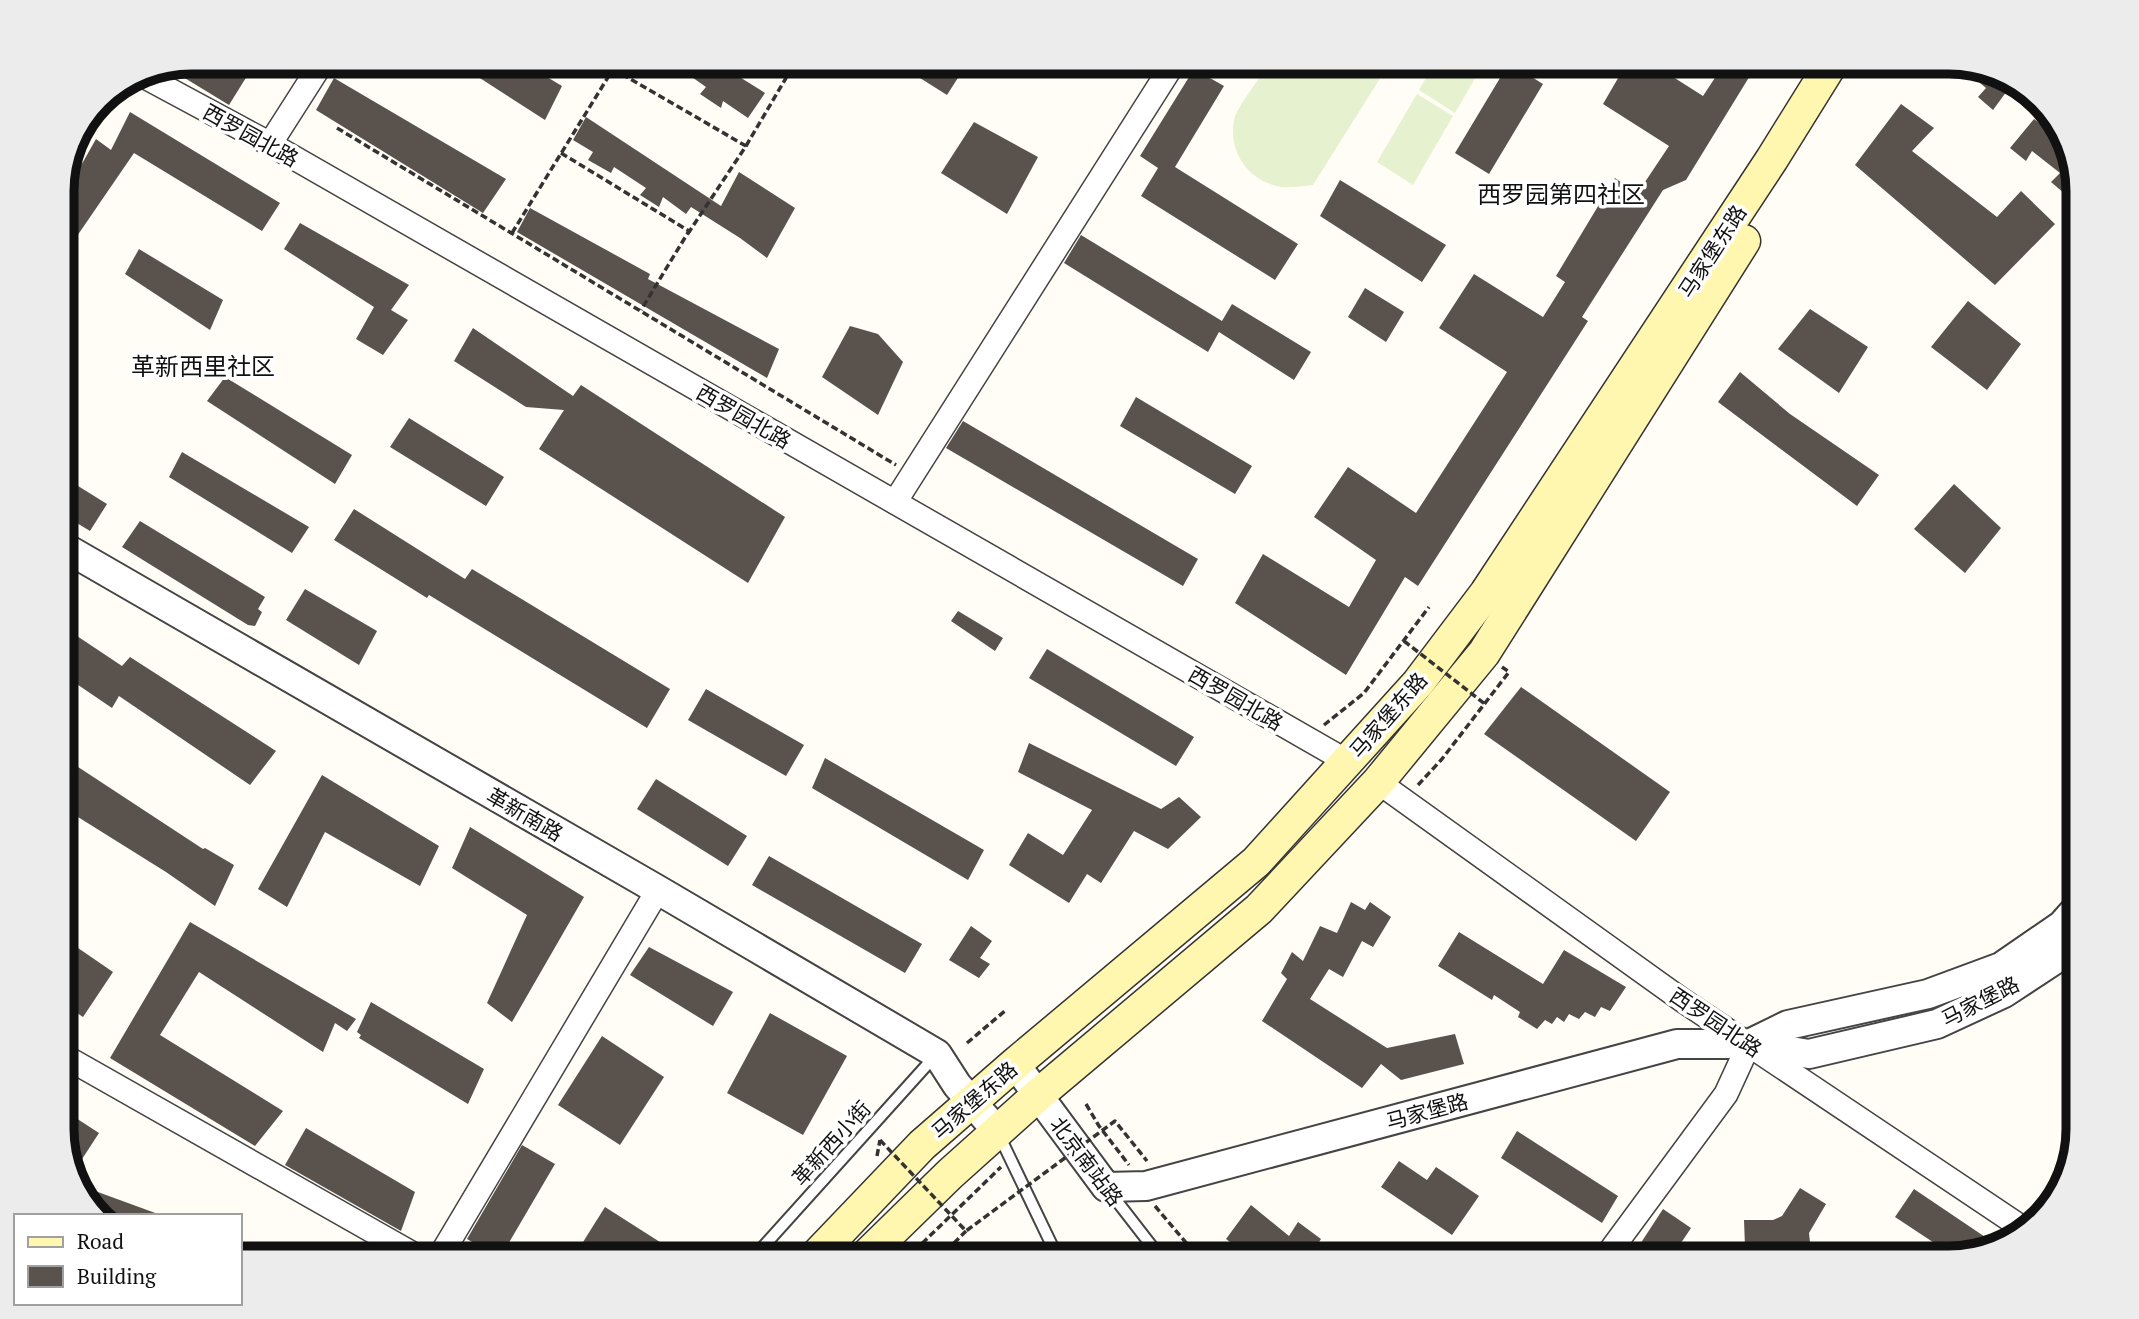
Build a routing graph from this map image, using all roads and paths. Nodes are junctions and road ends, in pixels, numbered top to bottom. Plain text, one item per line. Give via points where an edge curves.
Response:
1 (315, 74) edge
2 (610, 74) edge
3 (622, 74) edge
4 (780, 74) edge
5 (1167, 74) edge
6 (1825, 74) edge
7 (1848, 74) edge
8 (152, 80) edge
9 (337, 128) dead end
10 (270, 144) junction
11 (746, 146) junction
12 (561, 153) junction
13 (512, 233) junction
14 (687, 235) junction
15 (641, 310) junction
16 (912, 475) junction
17 (895, 502) junction
18 (74, 553) edge
19 (1429, 607) dead end
20 (1404, 641) junction
21 (1509, 672) dead end
22 (1485, 704) junction
23 (1308, 739) junction
24 (1348, 762) junction
25 (1391, 791) junction
26 (658, 890) junction
27 (2066, 921) edge
28 (2066, 950) edge
29 (1006, 1010) dead end
30 (967, 1042) dead end
31 (1749, 1044) junction
32 (937, 1054) junction
33 (74, 1062) edge
34 (1015, 1064) junction
35 (1038, 1095) junction
36 (971, 1102) junction
37 (880, 1140) dead end
38 (1004, 1144) junction
39 (1147, 1161) dead end
40 (1106, 1187) junction
41 (2016, 1224) edge
42 (966, 1231) junction
43 (399, 1246) edge
44 (446, 1246) edge
45 (764, 1246) edge
46 (825, 1246) edge
47 (879, 1246) edge
48 (917, 1246) edge
49 (951, 1246) edge
50 (1052, 1246) edge
51 (1152, 1246) edge
52 (1614, 1246) edge

1 - 10 street
2 - 12 path
3 - 11 path
4 - 11 path via 786,78
5 - 16 street
6 - 24 main road, 马家堡东路 via 1486,593 1418,683
7 - 25 main road, 马家堡东路 via 1484,653
8 - 10 street, 西罗园北路
9 - 13 path
10 - 17 street, 西罗园北路
11 - 14 path
12 - 13 path
12 - 14 path via 689,231
13 - 15 path
14 - 15 path
15 - 16 path
16 - 17 street
17 - 23 street, 西罗园北路
18 - 26 street, 革新南路
19 - 20 path
20 - 22 path, bridge
20 - 23 path via 1364,693
21 - 22 path
22 - 25 path via 1442,759
23 - 24 street, 西罗园北路
24 - 34 main road, 马家堡东路 via 1256,862
25 - 31 street, 西罗园北路
25 - 35 main road, 马家堡东路
26 - 32 street, 革新南路
26 - 44 street
27 - 31 street, 马家堡路 via 2001,967 1928,994 1788,1025
28 - 31 street, 马家堡路 via 2004,993 1937,1024 1809,1054
29 - 30 path
31 - 40 street, 马家堡路 via 1677,1044 1146,1186
31 - 41 street, 西罗园北路
31 - 52 street via 1726,1094
32 - 36 street, 革新南路
32 - 45 lane, 革新西小街
33 - 43 street
34 - 35 street, 北京南站路
34 - 36 main road, 马家堡东路
35 - 38 main road, 马家堡东路
35 - 40 street, 北京南站路
36 - 38 street, 革新南路
36 - 46 main road, 马家堡东路 via 922,1145
37 - 42 path, bridge
38 - 47 main road, 马家堡东路
38 - 48 path
38 - 50 lane
39 - 42 path, bridge via 1115,1121
40 - 51 lane, 北京南站路
42 - 49 path

